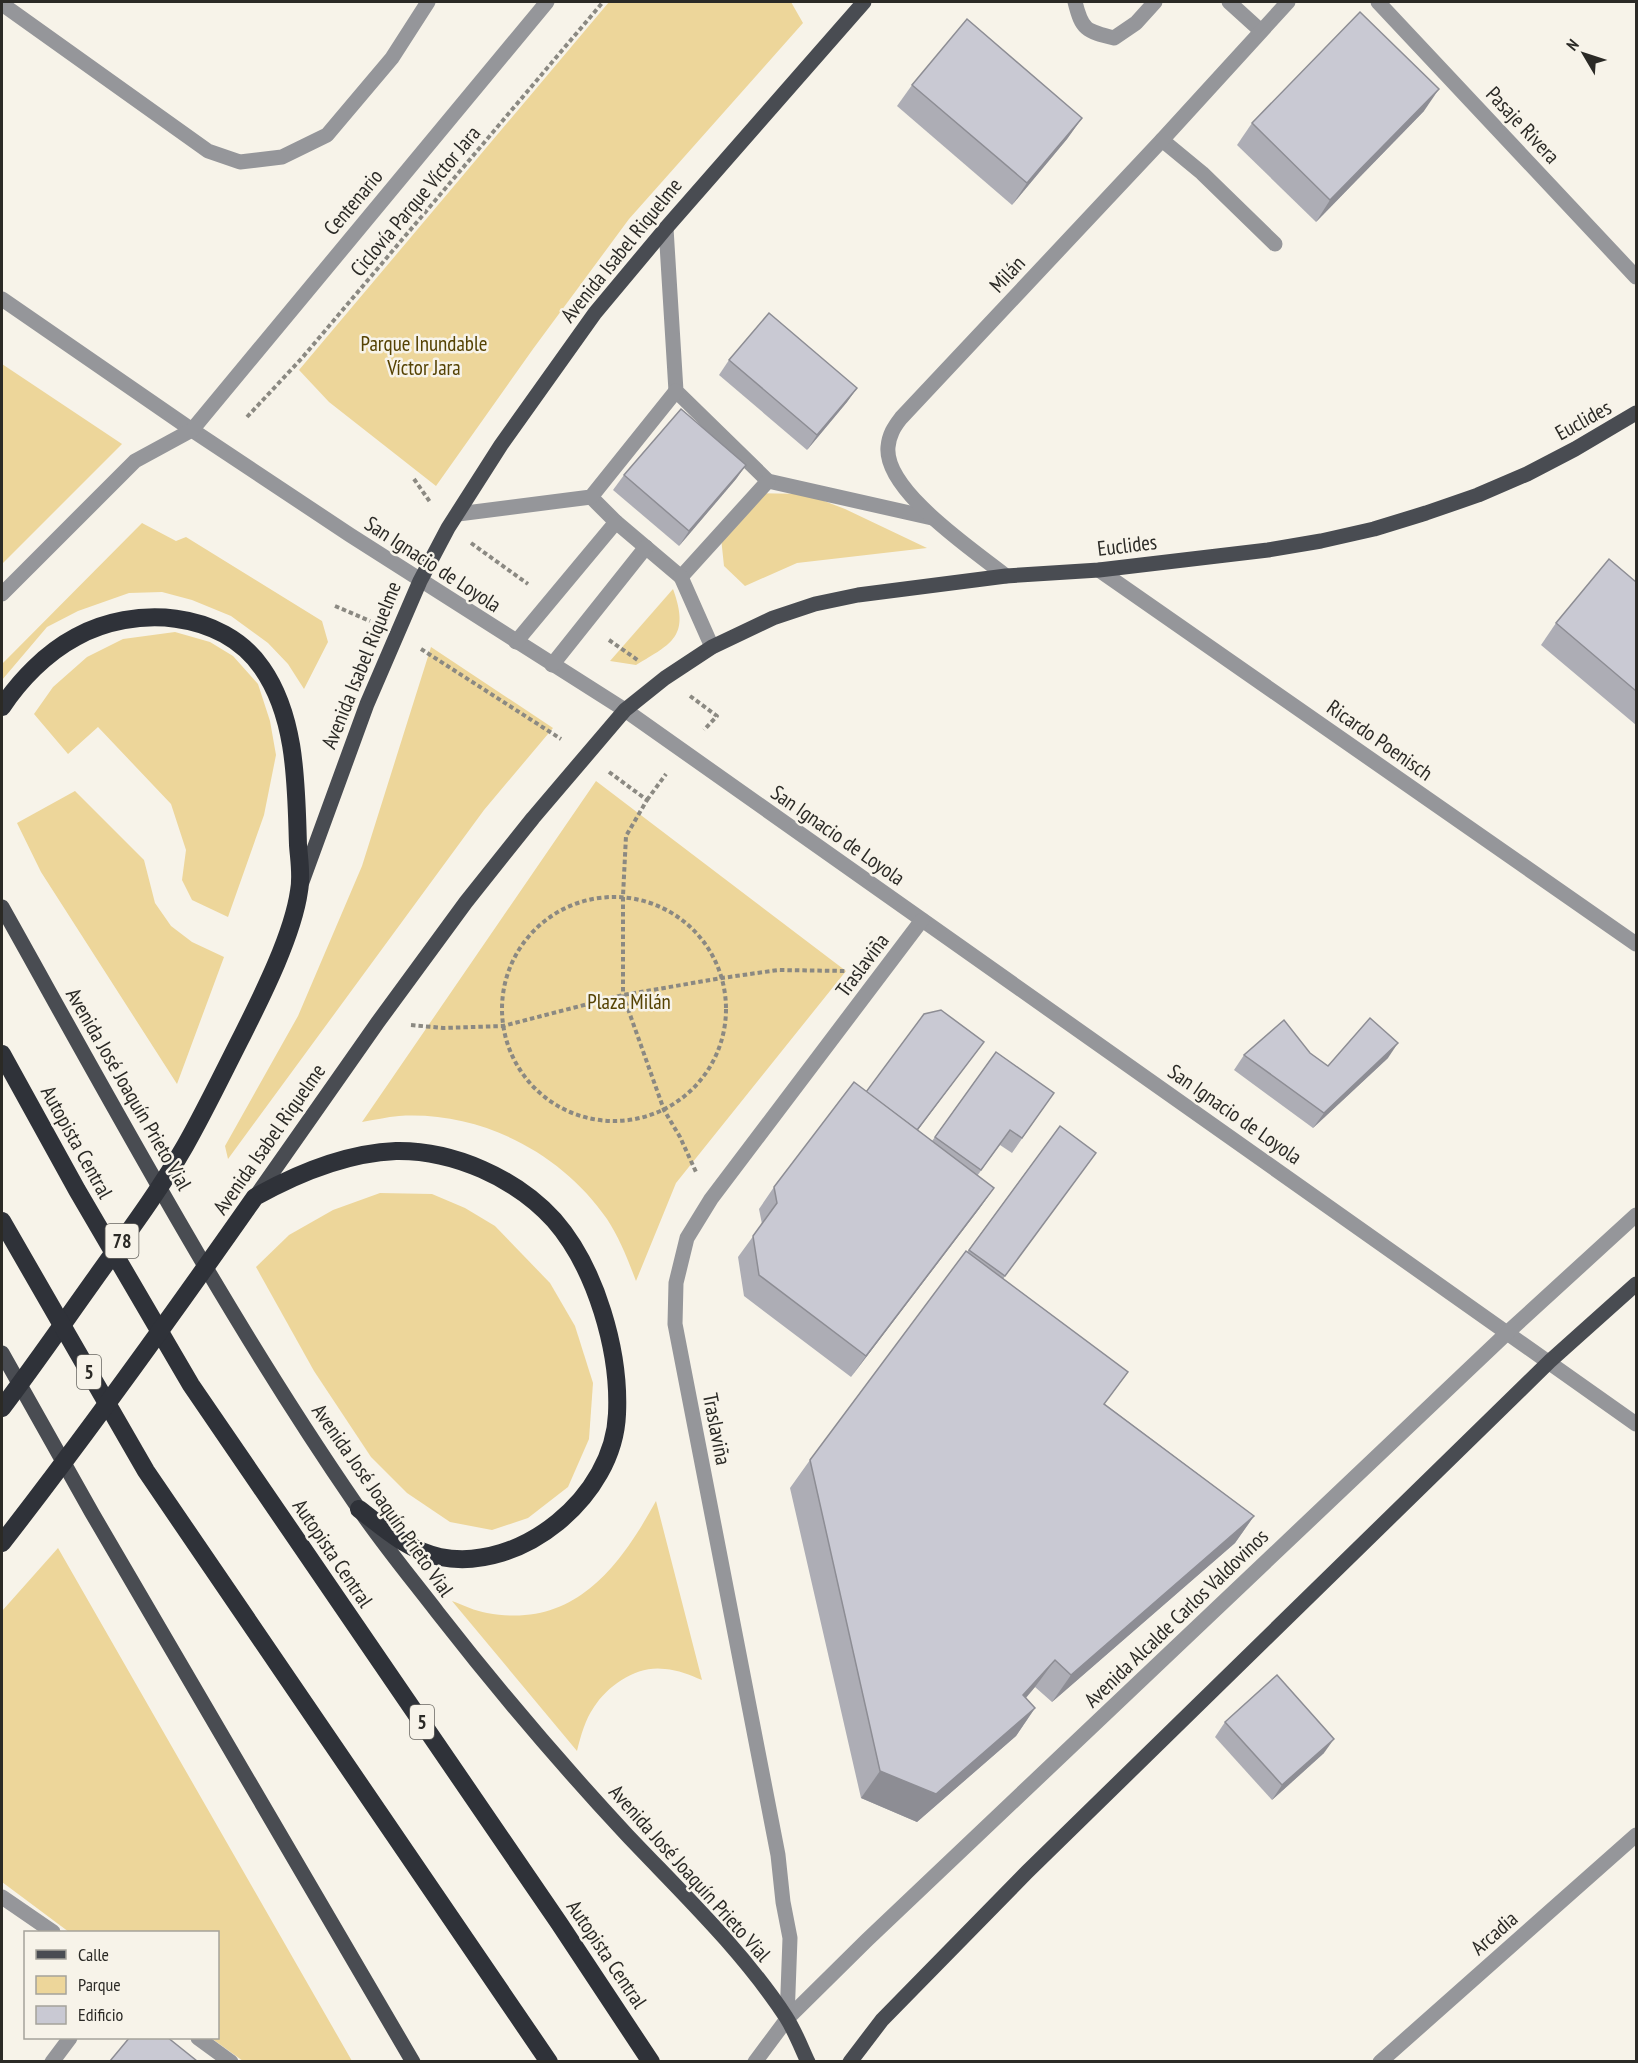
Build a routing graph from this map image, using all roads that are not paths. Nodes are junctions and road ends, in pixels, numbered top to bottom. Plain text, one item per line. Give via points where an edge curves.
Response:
1 (428, 2) edge
2 (547, 2) edge
3 (864, 2) edge
4 (1075, 2) edge
5 (1155, 2) edge
6 (1229, 2) edge
7 (1288, 2) edge
8 (1378, 2) edge
9 (2, 4) edge
10 (1261, 31) junction
11 (1162, 140) junction
12 (666, 228) junction
13 (1275, 244) dead end
14 (1636, 276) edge
15 (2, 299) edge
16 (676, 392) junction
17 (1636, 413) edge
18 (192, 430) junction
19 (768, 481) junction
20 (591, 497) junction
21 (458, 514) junction
22 (932, 518) junction
23 (616, 522) junction
24 (646, 547) junction
25 (1099, 570) junction
26 (1006, 576) junction
27 (681, 577) junction
28 (420, 581) junction
29 (2, 594) edge
30 (516, 642) junction
31 (712, 647) junction
32 (552, 664) junction
33 (2, 707) edge
34 (625, 710) junction
35 (300, 889) junction
36 (2, 907) edge
37 (922, 920) junction
38 (1636, 944) edge
39 (2, 1054) edge
40 (255, 1197) junction
41 (1636, 1215) edge
42 (2, 1221) edge
43 (1636, 1284) edge
44 (1508, 1332) junction
45 (2, 1353) edge
46 (1550, 1361) junction
47 (2, 1408) edge
48 (1636, 1424) edge
49 (359, 1509) junction
50 (2, 1543) edge
51 (1636, 1835) edge
52 (2, 1897) edge
53 (52, 1931) edge
54 (787, 2019) junction
55 (68, 2039) edge
56 (201, 2039) edge
57 (52, 2061) edge
58 (231, 2061) edge
59 (413, 2061) edge
60 (549, 2061) edge
61 (651, 2061) edge
62 (755, 2061) edge
63 (808, 2061) edge
64 (850, 2061) edge
65 (1380, 2061) edge

1 - 9 street via 392,58 327,135 282,157 240,162 208,151
2 - 18 street, Centenario
3 - 12 main road, Avenida Isabel Riquelme
4 - 5 street via 1080,21 1091,33 1114,38 1136,23
6 - 10 street
7 - 10 street, Milán
8 - 14 street, Pasaje Rivera
10 - 11 street, Milán
11 - 13 street
11 - 22 street, Milán via 891,432 887,448 890,465
12 - 16 street
12 - 21 main road, Avenida Isabel Riquelme via 547,378
15 - 18 street, San Ignacio de Loyola
16 - 19 street
16 - 20 street
17 - 25 main road, Euclides via 1527,474 1426,513 1321,541
18 - 28 street, San Ignacio de Loyola
18 - 29 street via 135,461
19 - 22 street
19 - 27 street
20 - 21 street
20 - 23 street
21 - 28 main road, Avenida Isabel Riquelme
22 - 26 street, Milán
23 - 24 street
23 - 30 street
24 - 27 street
24 - 32 street
25 - 26 main road, Euclides
25 - 38 street, Ricardo Poenisch
26 - 31 main road, Euclides via 815,604 773,618
27 - 31 street
28 - 30 street, San Ignacio de Loyola
28 - 35 main road, Avenida Isabel Riquelme via 367,704
30 - 32 street, San Ignacio de Loyola
31 - 34 main road, Euclides
32 - 34 street, San Ignacio de Loyola
33 - 35 highway via 43,660 72,639 99,627 130,619 165,618 226,634 263,669 285,719 296,788
34 - 37 street, San Ignacio de Loyola
34 - 40 main road, Avenida Isabel Riquelme via 466,902
35 - 47 highway, Avenida Isabel Riquelme / 78 via 290,927 259,1003 184,1147 134,1225
36 - 49 main road, Avenida José Joaquín Prieto Vial via 234,1315
37 - 44 street, San Ignacio de Loyola
37 - 54 street, Traslaviña via 711,1199 687,1238 676,1283 675,1324 778,1855 790,1938
39 - 61 highway, Autopista Central / 5 via 191,1384
40 - 49 highway via 331,1163 376,1153 417,1153 472,1165 507,1183 554,1220 580,1259 602,1310 615,1371 615,1430 605,1460 590,1486 552,1528 496,1554 440,1557 403,1543
40 - 50 highway, Avenida Isabel Riquelme via 158,1335
41 - 44 street, Avenida Alcalde Carlos Valdovinos
42 - 60 highway, 5 via 146,1471
43 - 46 main road
44 - 46 street, San Ignacio de Loyola
44 - 54 street, Avenida Alcalde Carlos Valdovinos
45 - 59 main road
46 - 48 street, San Ignacio de Loyola
46 - 64 main road via 1010,1889 882,2020
49 - 54 main road, Avenida José Joaquín Prieto Vial via 512,1705 748,1967
51 - 65 street, Arcadia
52 - 53 street
54 - 62 street, Avenida Alcalde Carlos Valdovinos
54 - 63 main road, Avenida José Joaquín Prieto Vial
55 - 57 street
56 - 58 street

